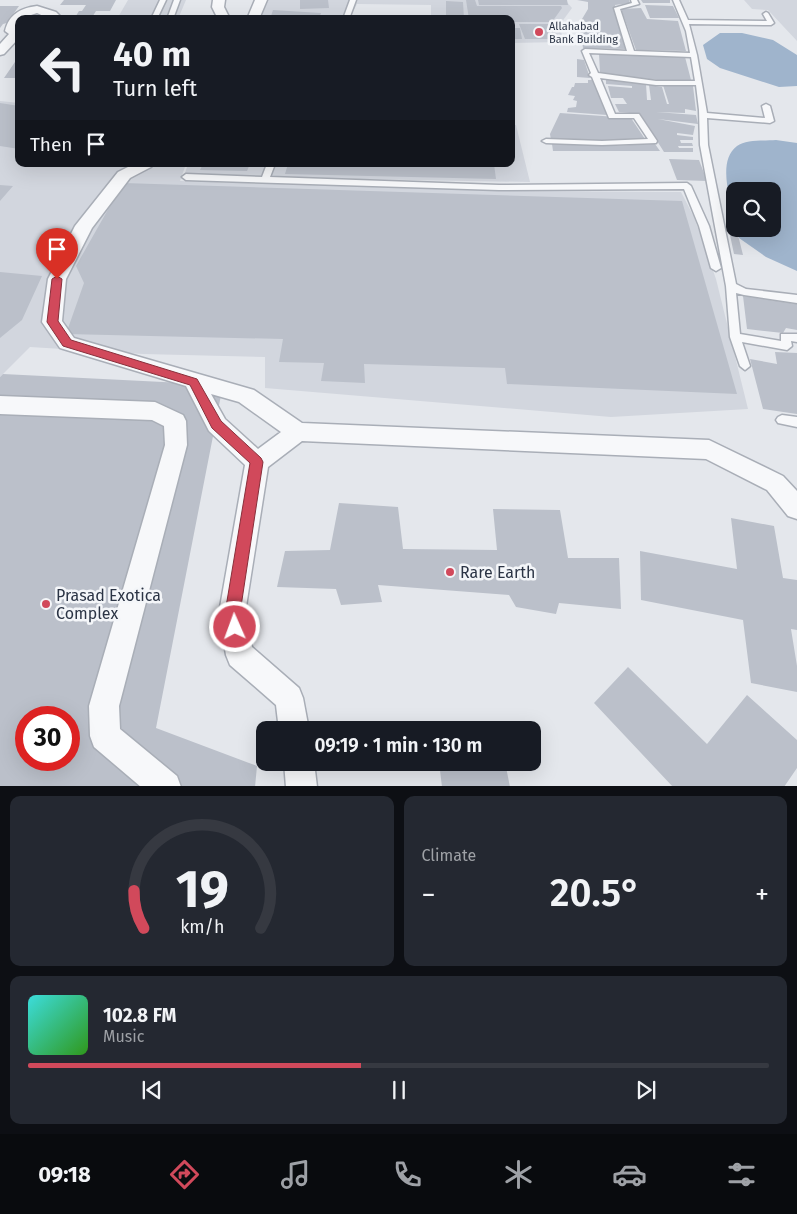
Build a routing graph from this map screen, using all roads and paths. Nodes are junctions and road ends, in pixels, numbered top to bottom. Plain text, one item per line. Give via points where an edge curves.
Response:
1 (163, 0) edge
2 (177, 0) edge
3 (219, 0) edge
4 (261, 0) edge
5 (353, 0) edge
6 (634, 0) edge
7 (676, 0) edge
8 (43, 5) edge
9 (766, 14) dead end
10 (20, 15) edge
11 (54, 15) edge
12 (156, 15) edge
13 (171, 15) edge
14 (222, 15) edge
15 (255, 15) edge
16 (347, 15) edge
17 (15, 18) edge
18 (686, 22) junction
19 (15, 32) edge
20 (15, 36) edge
21 (0, 51) edge
22 (631, 52) junction
23 (694, 55) junction
24 (593, 75) junction
25 (699, 84) junction
26 (766, 106) dead end
27 (703, 115) junction
28 (546, 141) dead end
29 (140, 167) edge
30 (270, 167) edge
31 (186, 177) dead end
32 (265, 180) junction
33 (716, 268) dead end
34 (731, 286) junction
35 (797, 299) edge
36 (735, 337) junction
37 (797, 338) edge
38 (745, 366) dead end
39 (194, 382) junction
40 (0, 405) edge
41 (782, 420) dead end
42 (797, 422) edge
43 (298, 432) junction
44 (257, 462) junction
45 (797, 508) edge
46 (293, 721) edge
47 (300, 771) edge
48 (166, 786) edge
49 (302, 786) edge

1 - 12 lane
2 - 13 lane
3 - 14 street
4 - 15 street
5 - 16 lane
6 - 22 lane via 636,4 617,8
7 - 18 lane
8 - 10 street
8 - 11 street
9 - 18 lane via 772,22
17 - 19 street via 11,24 11,31
18 - 23 lane
20 - 21 street
22 - 23 lane
22 - 24 lane via 585,51
23 - 25 lane
24 - 25 lane
24 - 28 lane via 601,85 612,116 636,116 653,141
25 - 27 lane
26 - 27 lane via 770,121
27 - 34 lane via 704,145
29 - 39 street via 124,175 84,226 57,279 52,322 67,343
30 - 32 lane
31 - 32 lane
32 - 33 lane via 448,186 687,186 704,226
34 - 35 lane via 744,292
34 - 36 lane
36 - 37 lane via 787,346 785,337
36 - 38 lane
39 - 43 street via 246,396
39 - 44 street via 216,425
40 - 48 street via 155,411 175,421 176,445 104,706 105,736
41 - 42 lane
43 - 44 street
43 - 45 street via 709,450 775,483
44 - 46 street via 232,613 240,655 289,698
47 - 49 street

